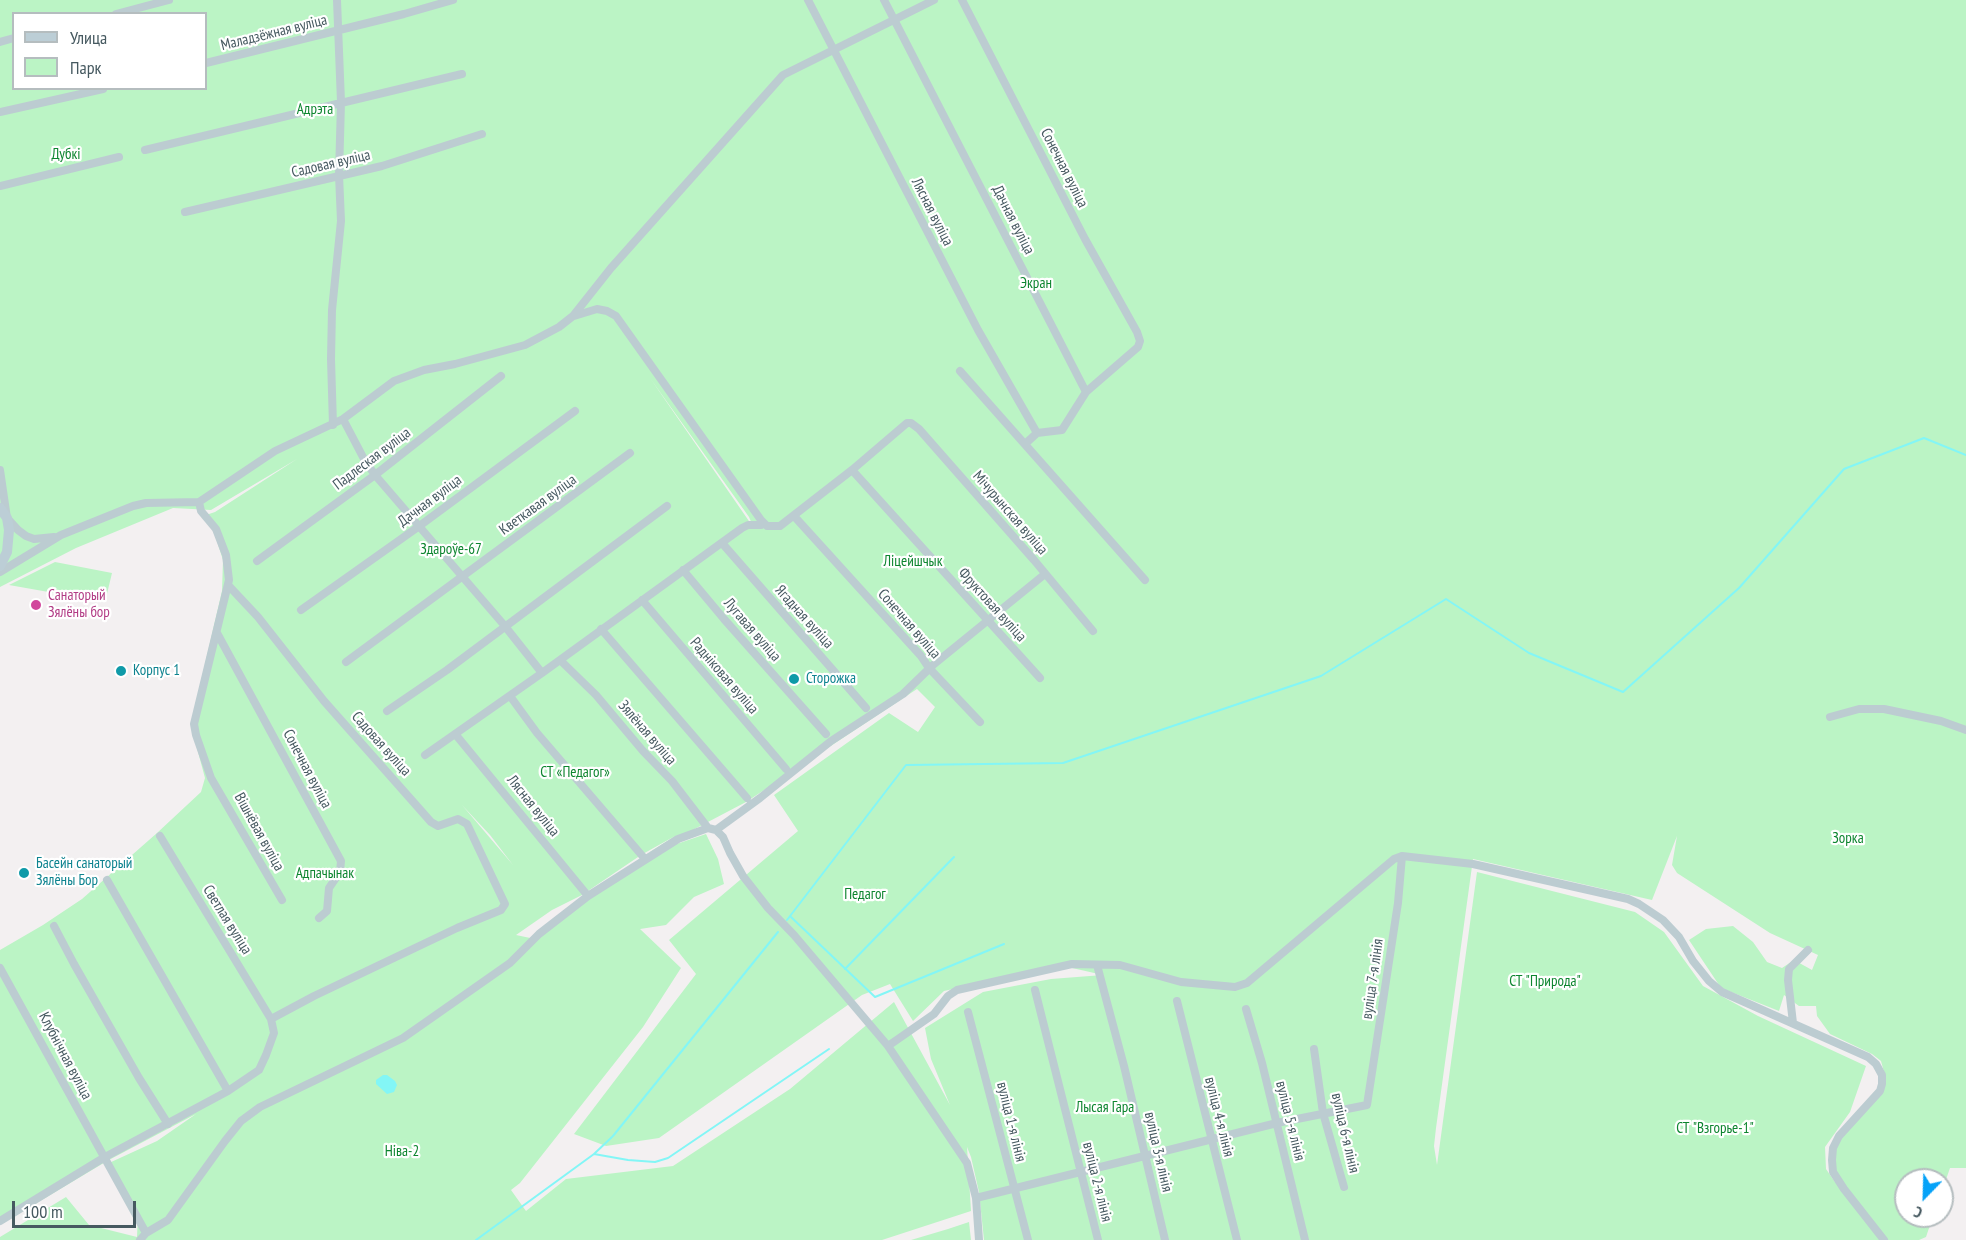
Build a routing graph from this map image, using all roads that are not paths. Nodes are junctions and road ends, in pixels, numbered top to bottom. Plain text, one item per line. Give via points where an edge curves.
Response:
1 (169, 0) edge
2 (337, 0) edge
3 (453, 0) edge
4 (808, 0) edge
5 (884, 0) edge
6 (933, 0) edge
7 (962, 0) edge
8 (124, 12) edge
9 (894, 20) junction
10 (338, 31) junction
11 (834, 49) junction
12 (207, 63) edge
13 (462, 74) dead end
14 (99, 90) edge
15 (341, 102) junction
16 (0, 112) edge
17 (482, 134) dead end
18 (145, 150) dead end
19 (119, 157) dead end
20 (339, 175) junction
21 (0, 186) edge
22 (185, 212) dead end
23 (573, 316) junction
24 (960, 371) dead end
25 (501, 376) dead end
26 (1086, 392) junction
27 (575, 411) dead end
28 (344, 419) junction
29 (333, 425) junction
30 (1037, 434) junction
31 (1025, 444) junction
32 (630, 453) dead end
33 (0, 470) edge
34 (852, 470) junction
35 (375, 475) junction
36 (199, 502) junction
37 (667, 506) dead end
38 (3, 513) edge
39 (794, 516) junction
40 (761, 520) junction
41 (418, 527) junction
42 (61, 536) junction
43 (722, 543) junction
44 (257, 561) dead end
45 (0, 566) edge
46 (683, 570) junction
47 (0, 572) edge
48 (1045, 574) junction
49 (460, 577) junction
50 (1145, 580) dead end
51 (228, 585) junction
52 (642, 600) junction
53 (301, 610) dead end
54 (987, 620) junction
55 (504, 626) junction
56 (601, 629) junction
57 (1093, 631) dead end
58 (217, 633) junction
59 (560, 660) junction
60 (346, 663) dead end
61 (929, 668) junction
62 (542, 673) junction
63 (1040, 678) dead end
64 (510, 696) junction
65 (866, 708) dead end
66 (387, 711) dead end
67 (1830, 717) dead end
68 (980, 722) dead end
69 (1966, 730) edge
70 (826, 734) dead end
71 (456, 735) junction
72 (425, 755) dead end
73 (786, 769) dead end
74 (747, 798) dead end
75 (712, 829) junction
76 (160, 836) dead end
77 (1402, 856) junction
78 (645, 859) junction
79 (107, 880) dead end
80 (588, 896) junction
81 (282, 900) dead end
82 (319, 918) dead end
83 (54, 926) dead end
84 (1808, 950) dead end
85 (1097, 965) junction
86 (0, 968) edge
87 (1035, 990) dead end
88 (1177, 1001) dead end
89 (1246, 1009) dead end
90 (968, 1012) dead end
91 (271, 1019) junction
92 (1793, 1023) junction
93 (888, 1046) junction
94 (1314, 1049) dead end
95 (228, 1091) junction
96 (1323, 1113) junction
97 (1277, 1123) junction
98 (168, 1124) junction
99 (1211, 1140) junction
100 (1146, 1156) junction
101 (105, 1157) junction
102 (1080, 1172) junction
103 (1344, 1187) dead end
104 (1014, 1188) junction
105 (976, 1198) junction
106 (0, 1221) edge
107 (146, 1233) junction
108 (140, 1240) edge
109 (979, 1240) edge
110 (1028, 1240) edge
111 (1098, 1240) edge
112 (1165, 1240) edge
113 (1237, 1240) edge
114 (1305, 1240) edge
115 (1884, 1240) edge

1 - 8 street
2 - 10 street
3 - 10 street, Маладзёжная вуліца
4 - 11 street, Лясная вуліца
5 - 9 street, Дачная вуліца
6 - 9 street
7 - 26 street, Сонечная вуліца via 1140,341
9 - 11 street
9 - 26 street, Дачная вуліца
10 - 12 street, Маладзёжная вуліца
10 - 15 street
11 - 23 street via 783,75
11 - 30 street, Лясная вуліца via 978,330
13 - 15 street
14 - 16 street
15 - 18 street
15 - 20 street
17 - 20 street, Садовая вуліца via 382,166
19 - 21 street
20 - 22 street, Садовая вуліца
20 - 29 street via 341,221 332,310
23 - 28 street via 525,345 393,381
23 - 40 street via 597,309 616,316
24 - 31 street
25 - 35 street, Падлеская вуліца
26 - 30 street via 1062,430
27 - 41 street, Дачная вуліца
28 - 29 street
28 - 35 street
29 - 36 street via 275,451
30 - 31 street
31 - 50 street
32 - 49 street, Кветкавая вуліца
33 - 38 street
34 - 39 street
34 - 48 street, Мічурынская вуліца via 902,425 911,423
34 - 54 street, Фруктовая вуліца
35 - 41 street
35 - 44 street, Падлеская вуліца
36 - 42 street via 133,506
36 - 51 street, Вішнёвая вуліца via 226,555
37 - 55 street, Садовая вуліца
38 - 42 street via 18,530 34,539
38 - 45 street via 9,541
39 - 40 street via 774,527
39 - 61 street, Сонечная вуліца
40 - 43 street via 761,525 748,525
41 - 49 street
41 - 53 street, Дачная вуліца
42 - 47 street
43 - 46 street
43 - 65 street, Ягадная вуліца
46 - 52 street
46 - 70 street, Лугавая вуліца
48 - 54 street
48 - 57 street, Мічурынская вуліца
49 - 55 street
49 - 60 street, Кветкавая вуліца
51 - 58 street, Вішнёвая вуліца
51 - 91 street, Садовая вуліца via 431,822 438,826 458,819 467,824 505,904 501,910
52 - 56 street
52 - 73 street, Радніковая вуліца
54 - 61 street
54 - 63 street, Фруктовая вуліца
55 - 62 street
55 - 66 street, Садовая вуліца
56 - 59 street
56 - 74 street
58 - 81 street, Вішнёвая вуліца via 194,724 211,778
58 - 82 street, Сонечная вуліца via 341,861 340,872 330,888 327,910
59 - 62 street
59 - 75 street, Зялёная вуліца via 596,695
61 - 68 street, Сонечная вуліца
61 - 75 street via 903,694 831,741 760,798
62 - 64 street
64 - 71 street
64 - 78 street
67 - 69 street via 1859,709 1884,710
71 - 72 street
71 - 80 street, Лясная вуліца
75 - 78 street via 678,838
75 - 93 street, Зялёная вуліца via 723,837 743,876 768,908
76 - 91 street, Светлая вуліца
77 - 85 street via 1247,983 1235,987 1181,982 1120,966
77 - 92 street via 1473,864 1628,899 1671,928 1693,961 1722,992
77 - 96 street, вуліца 7-я лінія via 1367,1105
78 - 80 street
79 - 95 street
80 - 107 street via 539,934 510,963 403,1038 260,1107 225,1141 168,1220
83 - 98 street
84 - 92 street via 1790,969
85 - 93 street via 1072,964 957,990 934,1014
85 - 100 street, вуліца 3-я лінія
86 - 101 street, Клубнічная вуліца
87 - 102 street, вуліца 2-я лінія
88 - 99 street, вуліца 4-я лінія
89 - 97 street, вуліца 5-я лінія
90 - 104 street, вуліца 1-я лінія
91 - 95 street via 274,1033 259,1070
92 - 115 street via 1868,1057 1881,1075 1880,1091 1839,1136 1832,1160 1833,1172 1844,1189
93 - 105 street, Зялёная вуліца via 968,1163
94 - 96 street, вуліца 6-я лінія
95 - 98 street
96 - 97 street
96 - 103 street, вуліца 6-я лінія
97 - 99 street
97 - 114 street, вуліца 5-я лінія
98 - 101 street
99 - 100 street
99 - 113 street, вуліца 4-я лінія
100 - 102 street
100 - 112 street, вуліца 3-я лінія
101 - 106 street
101 - 107 street, Клубнічная вуліца
102 - 104 street
102 - 111 street, вуліца 2-я лінія
104 - 105 street
104 - 110 street, вуліца 1-я лінія
105 - 109 street, Зялёная вуліца
107 - 108 street

